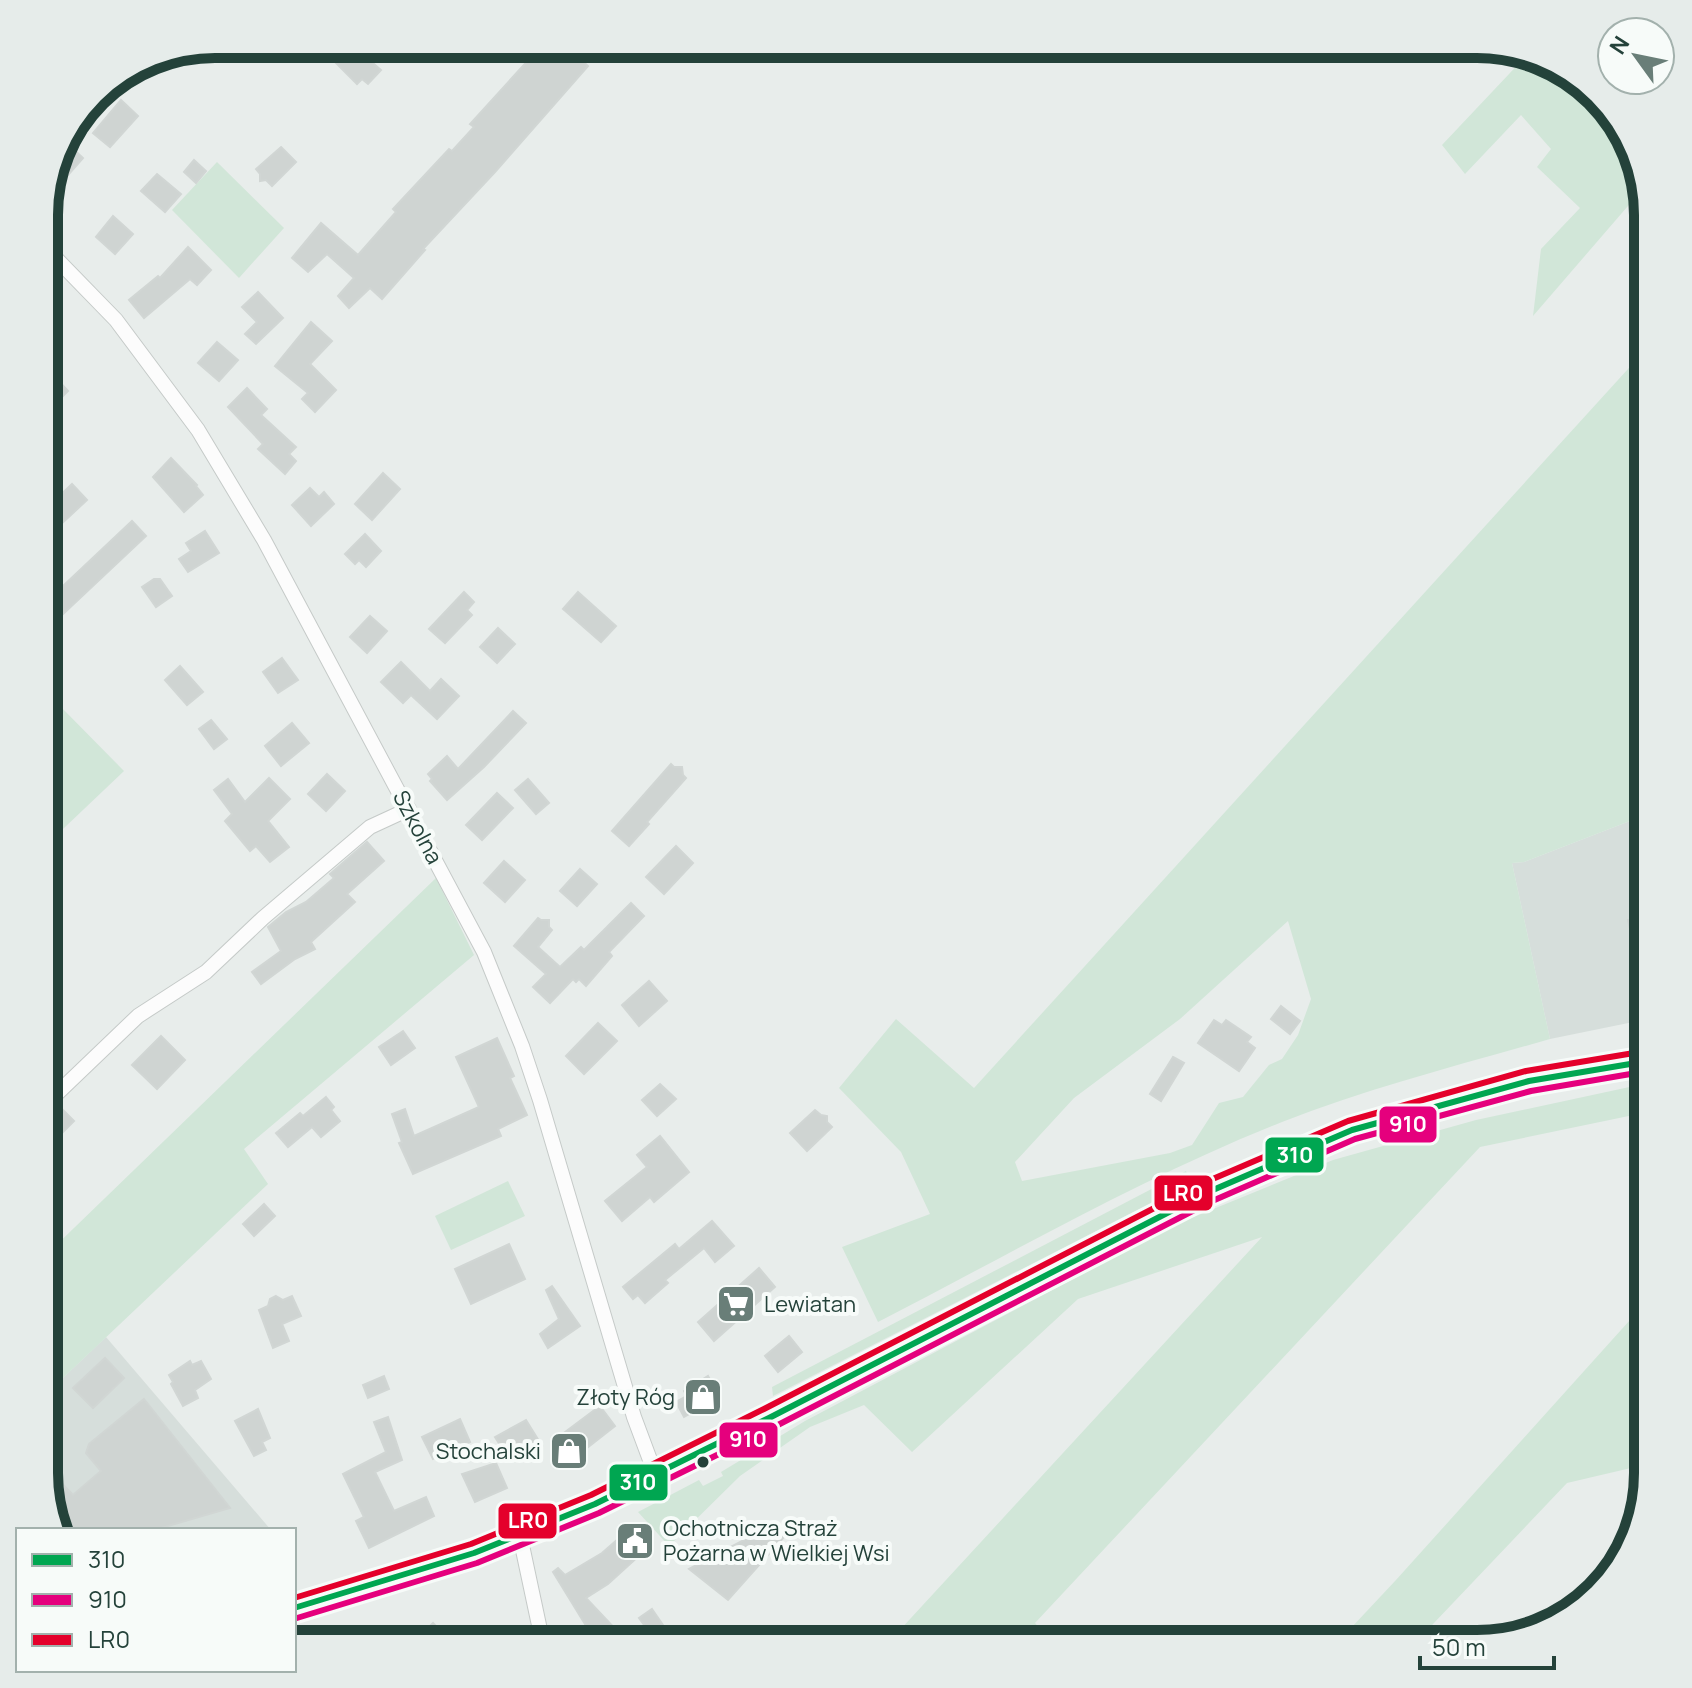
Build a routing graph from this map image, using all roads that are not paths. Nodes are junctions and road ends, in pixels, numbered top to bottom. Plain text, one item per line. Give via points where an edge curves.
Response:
1 (58, 260) edge
2 (409, 809) junction
3 (1634, 1063) edge
4 (58, 1093) edge
5 (656, 1476) junction
6 (520, 1536) junction
7 (296, 1607) edge
8 (540, 1630) edge

1 - 2 street, Szkolna via 116,320 198,430 264,540
2 - 4 street via 370,827 206,972 138,1016
2 - 5 street, Szkolna via 484,952 522,1046
3 - 5 main road via 1529,1081 1352,1130 1265,1166 1148,1221
5 - 6 main road
6 - 7 main road
6 - 8 street

